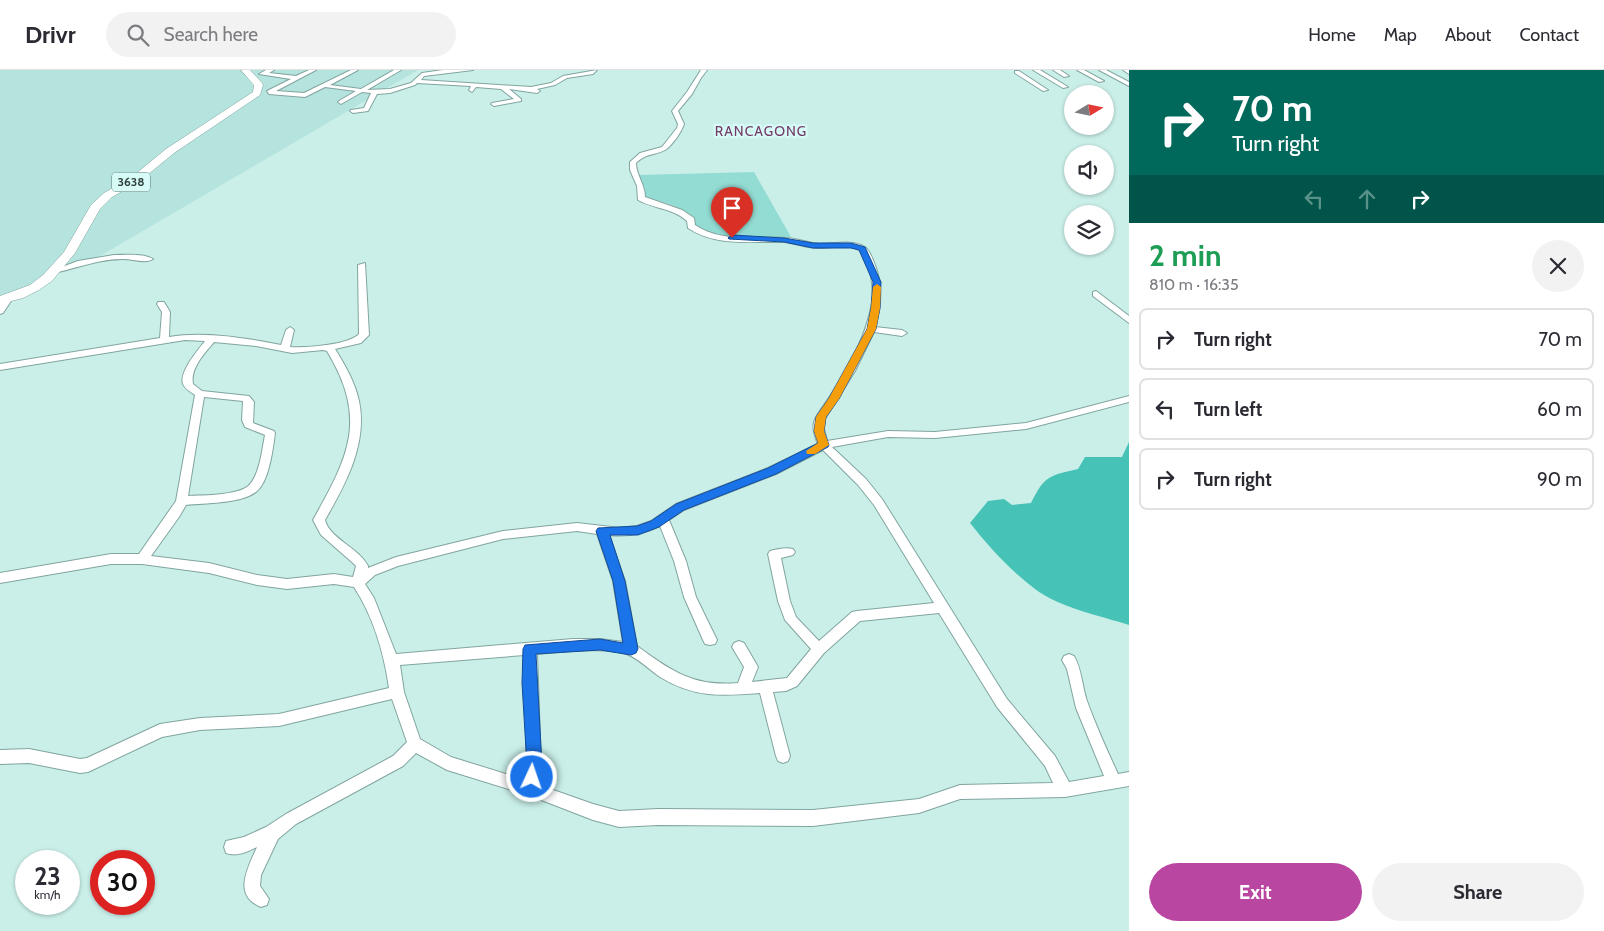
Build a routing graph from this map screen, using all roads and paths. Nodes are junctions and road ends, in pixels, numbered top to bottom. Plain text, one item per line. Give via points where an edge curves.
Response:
1 (245, 70) edge
2 (313, 70) edge
3 (355, 70) edge
4 (398, 70) edge
5 (470, 70) edge
6 (594, 70) edge
7 (704, 70) edge
8 (1036, 70) edge
9 (1056, 70) edge
10 (1080, 70) edge
11 (1102, 70) edge
12 (272, 73) edge
13 (1066, 76) dead end
14 (297, 78) junction
15 (417, 81) junction
16 (1101, 81) dead end
17 (1129, 84) edge
18 (327, 86) junction
19 (1064, 86) edge
20 (280, 87) junction
21 (503, 87) junction
22 (531, 89) junction
23 (362, 90) junction
24 (1045, 90) dead end
25 (538, 91) dead end
26 (373, 92) junction
27 (340, 102) dead end
28 (494, 104) dead end
29 (353, 111) dead end
30 (149, 259) dead end
31 (362, 265) dead end
32 (58, 270) junction
33 (1096, 294) dead end
34 (5, 299) edge
35 (161, 304) dead end
36 (0, 311) edge
37 (1129, 320) edge
38 (871, 329) junction
39 (290, 330) dead end
40 (902, 333) dead end
41 (164, 339) junction
42 (212, 339) junction
43 (285, 348) junction
44 (328, 348) junction
45 (0, 367) edge
46 (200, 394) junction
47 (1129, 399) edge
48 (824, 445) junction
49 (182, 500) junction
50 (663, 519) junction
51 (602, 531) junction
52 (790, 552) dead end
53 (142, 559) junction
54 (1, 580) edge
55 (358, 583) junction
56 (943, 608) junction
57 (710, 640) dead end
58 (739, 647) dead end
59 (530, 649) junction
60 (631, 649) junction
61 (819, 649) junction
62 (392, 660) junction
63 (1069, 660) dead end
64 (764, 687) junction
65 (743, 688) junction
66 (397, 692) junction
67 (415, 744) junction
68 (783, 756) dead end
69 (0, 758) edge
70 (1129, 779) edge
71 (1114, 782) junction
72 (531, 789) junction
73 (1065, 790) junction
74 (272, 833) junction
75 (232, 847) dead end
76 (261, 900) dead end

1 - 32 main road, 3638 via 259,86 257,93 101,200
2 - 14 street
3 - 18 street
4 - 23 street
5 - 15 street via 422,75
6 - 22 street
7 - 38 street via 675,111 680,128 664,148 642,154 633,162 633,170 641,186 641,198 680,211 691,220 692,228 709,235 862,248 877,282
8 - 19 street
8 - 24 street via 1017,72
9 - 13 street
10 - 16 street
11 - 17 street
12 - 14 street
12 - 20 street via 279,80
14 - 20 street
15 - 21 street via 473,88
15 - 26 street via 395,90
18 - 20 street via 301,96 267,92
18 - 23 street
21 - 22 street
21 - 28 street via 519,100
22 - 25 street
23 - 26 street
23 - 27 street
26 - 29 street via 366,110
30 - 32 street via 106,256
31 - 44 street via 364,335 358,341
32 - 34 main road, 3638 via 38,286
33 - 37 street
34 - 36 street
35 - 41 street via 166,312
38 - 40 street
38 - 48 street via 821,417 819,431
39 - 43 street
41 - 42 street
41 - 45 street
42 - 43 street
42 - 46 street via 186,381
43 - 44 street
44 - 55 street via 350,384 356,422 353,448 319,525 324,533 357,557 362,566
46 - 49 street
46 - 49 street via 248,400 249,425 270,431 270,435 252,489 245,493
47 - 48 street via 1026,426 935,435 888,434
48 - 50 street via 772,471 680,507
48 - 56 street via 878,502
49 - 53 street
50 - 51 street via 638,530
50 - 57 street via 680,561 690,598
51 - 55 street via 577,527 503,535 396,562 371,572
51 - 60 street via 619,581
52 - 61 street via 774,554 784,601 791,620
53 - 54 street via 111,559
53 - 55 street via 209,568 287,584 334,579
55 - 62 street via 368,598
56 - 61 street via 857,616
56 - 73 street via 1002,702 1050,761
58 - 65 street via 751,667
59 - 60 street via 600,645
59 - 62 street
59 - 72 street via 534,766
60 - 65 street via 654,666 692,686 721,690
61 - 64 street via 790,684
62 - 66 street
63 - 71 street via 1076,674 1082,705
64 - 65 street
64 - 68 street
66 - 67 street
66 - 69 street via 280,720 200,724 160,731 88,765 29,756
67 - 72 street via 447,763
67 - 74 street via 398,761
70 - 71 street
71 - 73 street
72 - 73 street via 619,819 813,818 919,806 960,792
74 - 75 street
74 - 76 street via 253,874 252,889

